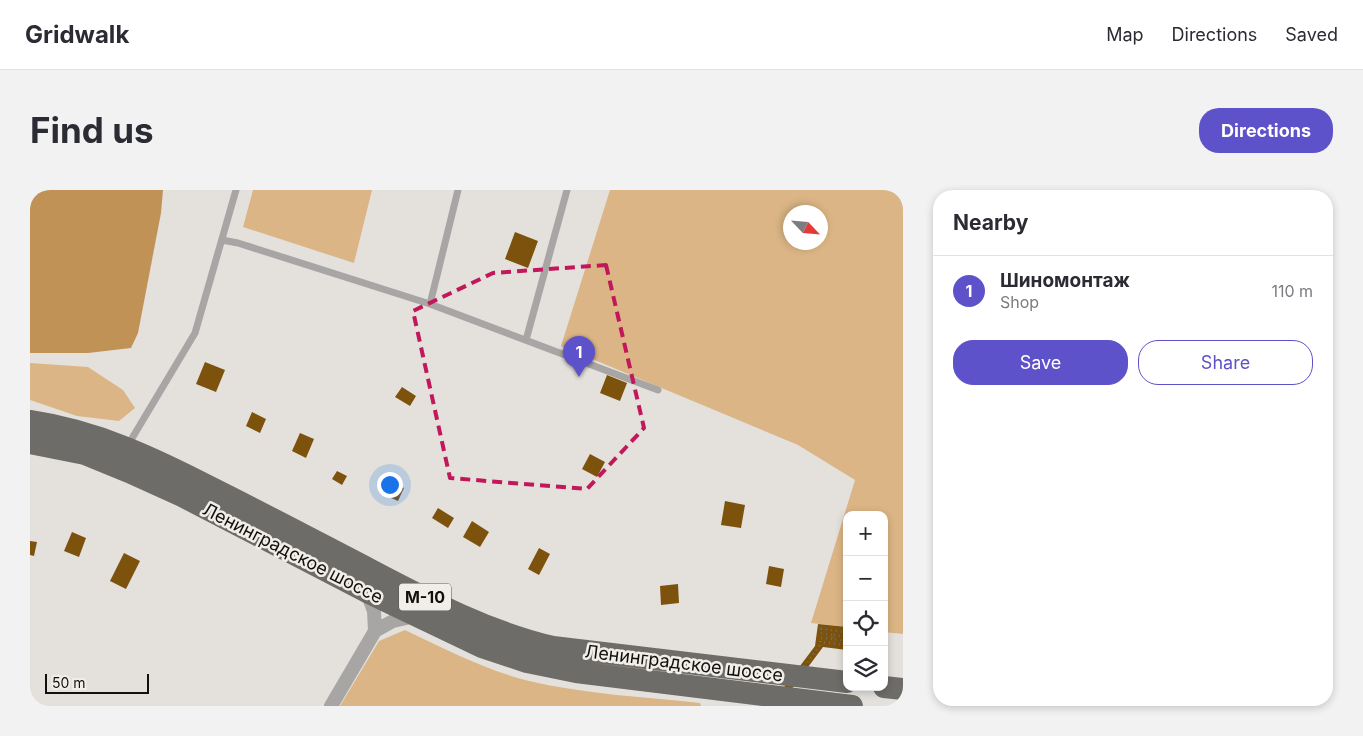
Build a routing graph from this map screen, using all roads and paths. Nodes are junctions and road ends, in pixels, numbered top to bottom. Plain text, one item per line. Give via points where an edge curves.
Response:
1 (236, 190) edge
2 (458, 190) edge
3 (567, 190) edge
4 (222, 240) junction
5 (430, 304) junction
6 (526, 340) junction
7 (658, 390) dead end
8 (30, 421) edge
9 (30, 443) edge
10 (127, 447) junction
11 (367, 592) junction
12 (415, 616) junction
13 (375, 632) junction
14 (843, 632) edge
15 (832, 635) junction
16 (843, 636) edge
17 (832, 639) junction
18 (843, 640) edge
19 (820, 642) junction
20 (843, 645) edge
21 (843, 682) edge
22 (888, 687) edge
23 (903, 689) edge
24 (331, 706) edge
25 (774, 706) edge
26 (852, 706) edge

1 - 4 lane
2 - 5 lane
3 - 6 lane
4 - 5 lane
4 - 10 lane via 195,333
5 - 6 lane
6 - 7 lane
8 - 10 highway, Ленинградское шоссе / М-10 via 86,433
9 - 11 highway, Ленинградское шоссе / М-10 via 85,454 129,472
10 - 21 highway, Ленинградское шоссе / М-10 via 406,588 511,636 553,647
11 - 12 highway, Ленинградское шоссе / М-10
11 - 13 street via 374,611
12 - 13 street via 393,621
12 - 26 highway, Ленинградское шоссе / М-10 via 496,652 549,667
13 - 24 street
14 - 15 path via 821,629 821,633
15 - 16 path
15 - 17 path
17 - 18 path
17 - 19 path via 820,638
19 - 20 path
19 - 25 path, bridge
22 - 23 highway

